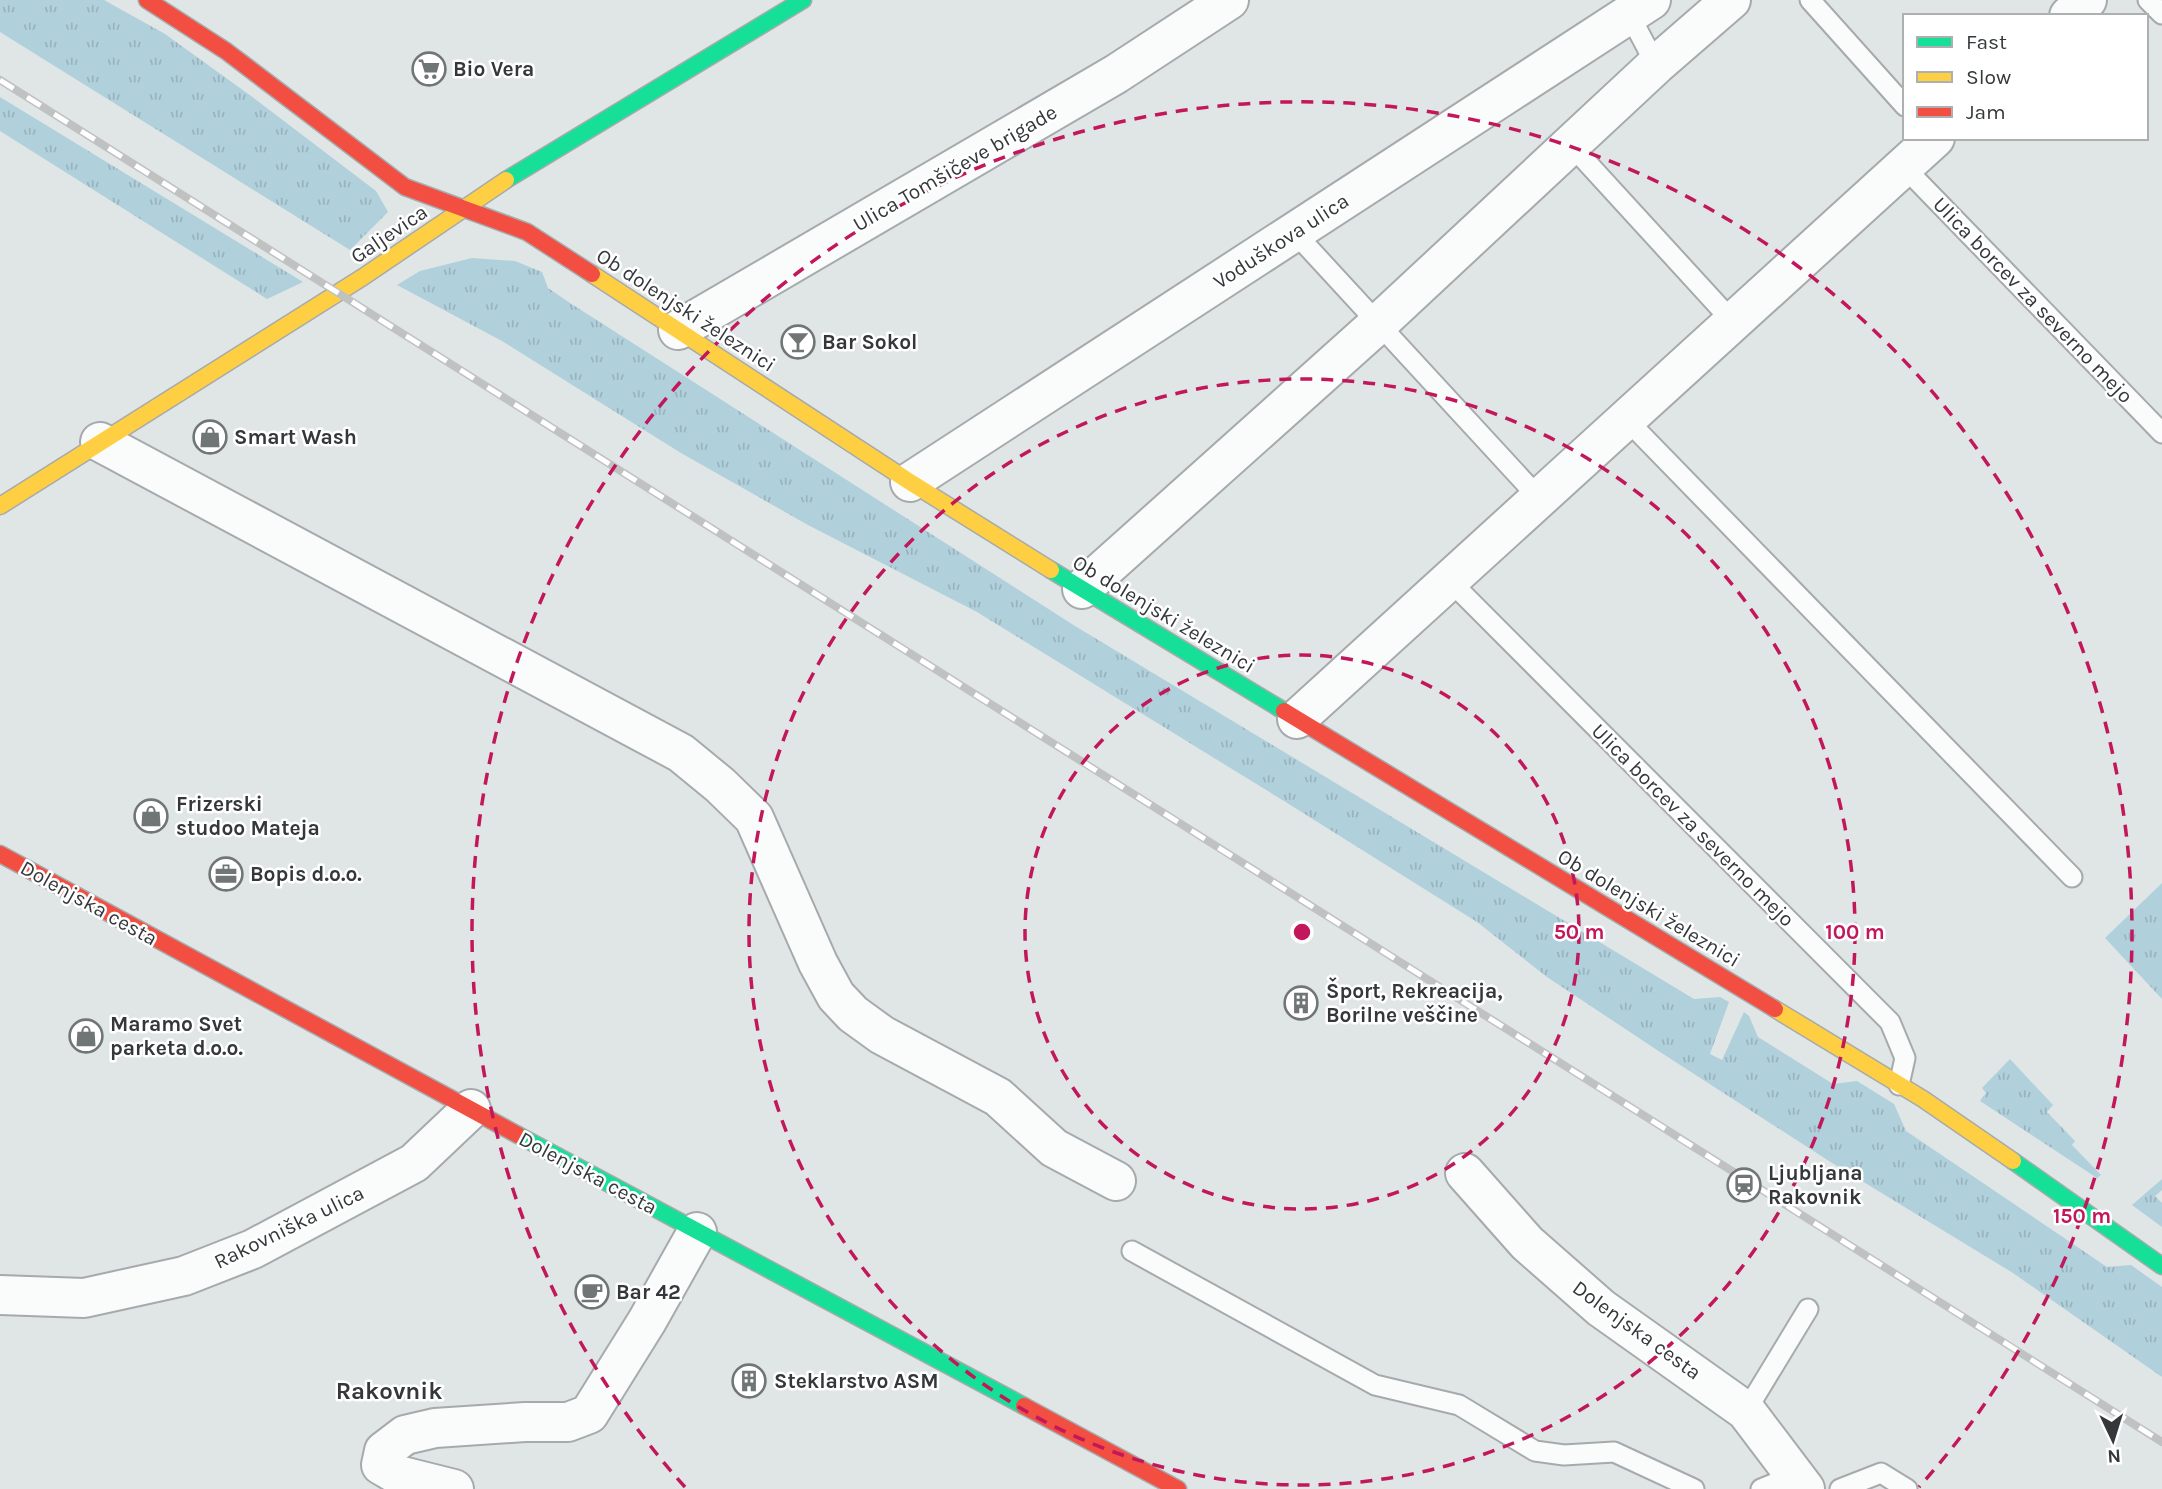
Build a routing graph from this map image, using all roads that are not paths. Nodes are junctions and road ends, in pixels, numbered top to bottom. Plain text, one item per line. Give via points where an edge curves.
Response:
1 (146, 0) edge
2 (803, 0) edge
3 (1229, 0) edge
4 (1731, 0) edge
5 (1810, 0) edge
6 (2087, 0) edge
7 (2148, 0) edge
8 (1634, 5) edge
9 (2071, 14) edge
10 (2162, 14) edge
11 (1656, 65) junction
12 (1903, 104) edge
13 (1933, 140) edge
14 (1571, 145) junction
15 (1904, 167) junction
16 (464, 209) junction
17 (1294, 232) junction
18 (1733, 322) junction
19 (1378, 324) junction
20 (678, 330) junction
21 (1626, 419) junction
22 (2162, 433) edge
23 (100, 442) junction
24 (910, 482) junction
25 (1539, 498) junction
26 (0, 506) edge
27 (1449, 580) junction
28 (1082, 589) junction
29 (1297, 719) junction
30 (0, 854) edge
31 (2072, 877) dead end
32 (1899, 1085) junction
33 (471, 1109) junction
34 (1465, 1173) dead end
35 (1116, 1181) dead end
36 (697, 1232) junction
37 (1132, 1251) dead end
38 (2162, 1266) edge
39 (0, 1295) edge
40 (1808, 1309) dead end
41 (1746, 1411) junction
42 (1787, 1484) edge
43 (454, 1489) edge
44 (1178, 1489) edge
45 (1694, 1489) edge
46 (1840, 1489) edge
47 (1907, 1489) edge

1 - 16 street, Ob dolenjski železnici via 226,51 405,187
2 - 16 street, Galjevica
3 - 20 street, Ulica Tomšičeve brigade via 1116,74
4 - 11 street
5 - 12 lane
6 - 9 street
7 - 10 lane
8 - 11 lane
8 - 17 street, Voduškova ulica
11 - 14 street
13 - 15 street
14 - 18 lane
14 - 19 street
15 - 18 street
15 - 22 lane, Ulica borcev za severno mejo
16 - 20 street, Ob dolenjski železnici via 527,232
16 - 23 street, Galjevica
17 - 19 lane
17 - 24 street, Voduškova ulica
18 - 21 street
19 - 25 lane
19 - 28 street
20 - 24 street, Ob dolenjski železnici
21 - 25 street
21 - 31 lane
23 - 26 street, Galjevica
23 - 35 street via 681,753 754,818 818,963 836,996 853,1014 882,1035 998,1097 1054,1148
24 - 28 street, Ob dolenjski železnici
25 - 27 street
27 - 29 street
27 - 32 lane, Ulica borcev za severno mejo via 1890,1023 1905,1058
28 - 29 street, Ob dolenjski železnici
29 - 32 street, Ob dolenjski železnici
30 - 33 street, Dolenjska cesta
32 - 38 street, Ob dolenjski železnici
33 - 36 street, Dolenjska cesta
33 - 39 street, Rakovniška ulica via 414,1163 253,1249 184,1276 84,1298
34 - 41 street, Dolenjska cesta via 1527,1243 1601,1308
36 - 43 street via 589,1414 568,1422 435,1428 405,1435 384,1451 381,1465 398,1475
36 - 44 street, Dolenjska cesta
37 - 45 lane via 1375,1385 1459,1405 1535,1451 1564,1455 1614,1452
40 - 41 lane
41 - 42 street, Dolenjska cesta
46 - 47 lane via 1881,1472

